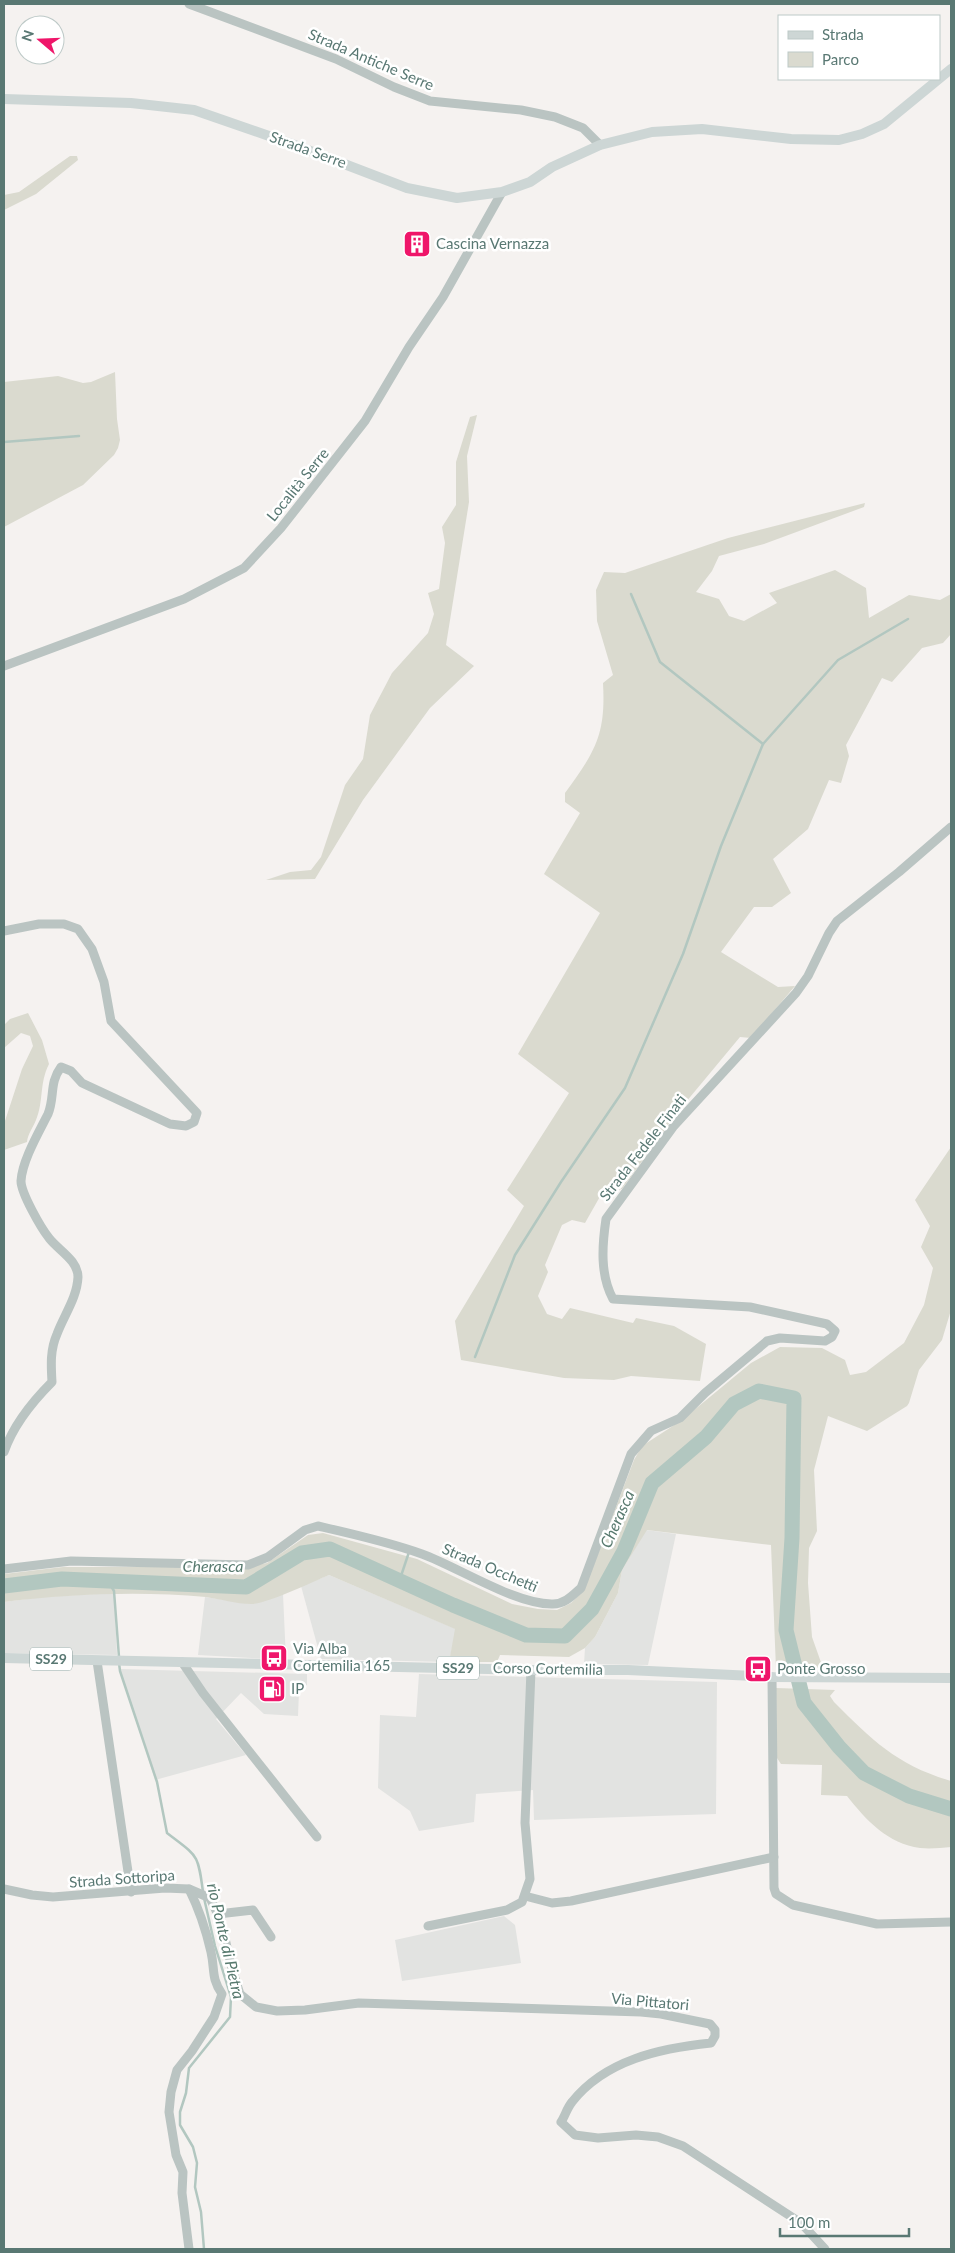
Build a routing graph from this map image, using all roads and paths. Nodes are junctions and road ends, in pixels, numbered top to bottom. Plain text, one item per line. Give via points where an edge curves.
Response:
1 (190, 4) edge
2 (951, 69) edge
3 (940, 78) edge
4 (938, 80) edge
5 (4, 100) edge
6 (600, 145) junction
7 (502, 192) junction
8 (4, 666) edge
9 (951, 827) edge
10 (4, 931) edge
11 (835, 1331) joint
12 (4, 1452) edge
13 (4, 1569) edge
14 (4, 1658) edge
15 (97, 1661) junction
16 (182, 1662) junction
17 (532, 1670) junction
18 (774, 1677) junction
19 (951, 1678) edge
20 (317, 1837) dead end
21 (774, 1857) junction
22 (4, 1889) edge
23 (193, 1890) junction
24 (131, 1892) junction
25 (525, 1896) junction
26 (218, 1914) junction
27 (951, 1922) edge
28 (428, 1926) dead end
29 (270, 1936) dead end
30 (188, 2249) edge
31 (825, 2249) edge

1 - 6 street, Strada Antiche Serre via 336,59 430,100 555,117 582,128
2 - 3 main road, Strada Serre
4 - 6 main road, Strada Serre via 884,124 839,140 791,139 702,129 652,132
5 - 7 main road, Strada Serre via 131,103 194,110 407,188 457,198
6 - 7 main road, Strada Serre via 552,167 530,182
7 - 8 street, Località Serre via 365,422 282,528 244,568 184,599
9 - 11 street, Strada Fedele Finati via 837,921 796,993 673,1127 606,1219 604,1274 614,1299 750,1307 827,1324
10 - 12 street via 38,924 64,924 78,929 92,949 104,982 111,1021 198,1113 194,1122 186,1126 170,1124 82,1083 71,1071 61,1068 54,1076 49,1110 24,1167 21,1182 37,1219 50,1239 68,1256 78,1275 74,1299 51,1354 52,1382 36,1399
11 - 13 street, Strada Occhetti via 825,1341 780,1338 767,1341 680,1418 651,1431 640,1442 631,1454 581,1588 566,1602 538,1603 509,1594 422,1554 318,1526 305,1530 268,1557 248,1565 71,1561
14 - 15 main road, SS29
15 - 16 main road, Corso Cortemilia / SS29
15 - 24 street
16 - 17 main road, Corso Cortemilia / SS29
16 - 20 street
17 - 18 main road, Corso Cortemilia / SS29 via 628,1670
17 - 25 street via 525,1824 530,1870
18 - 19 main road, SS29
18 - 21 street
21 - 25 street via 571,1901 552,1903
21 - 27 street via 776,1894 793,1905 877,1924
22 - 24 street, Strada Sottoripa via 53,1896
23 - 24 street, Strada Sottoripa
23 - 26 street, Via Pittatori via 209,1898
23 - 30 street, Strada Sottoripa via 212,1955 214,1982 222,1994 214,2017 177,2070 171,2092 169,2112 176,2155 183,2172
25 - 28 street via 518,1905 507,1910
26 - 29 street via 253,1910
26 - 31 street, Via Pittatori via 240,1994 256,2007 277,2011 305,2010 360,2003 641,2012 710,2024 715,2030 711,2042 678,2046 624,2062 594,2081 572,2102 561,2122 575,2135 658,2137 683,2146 801,2224

